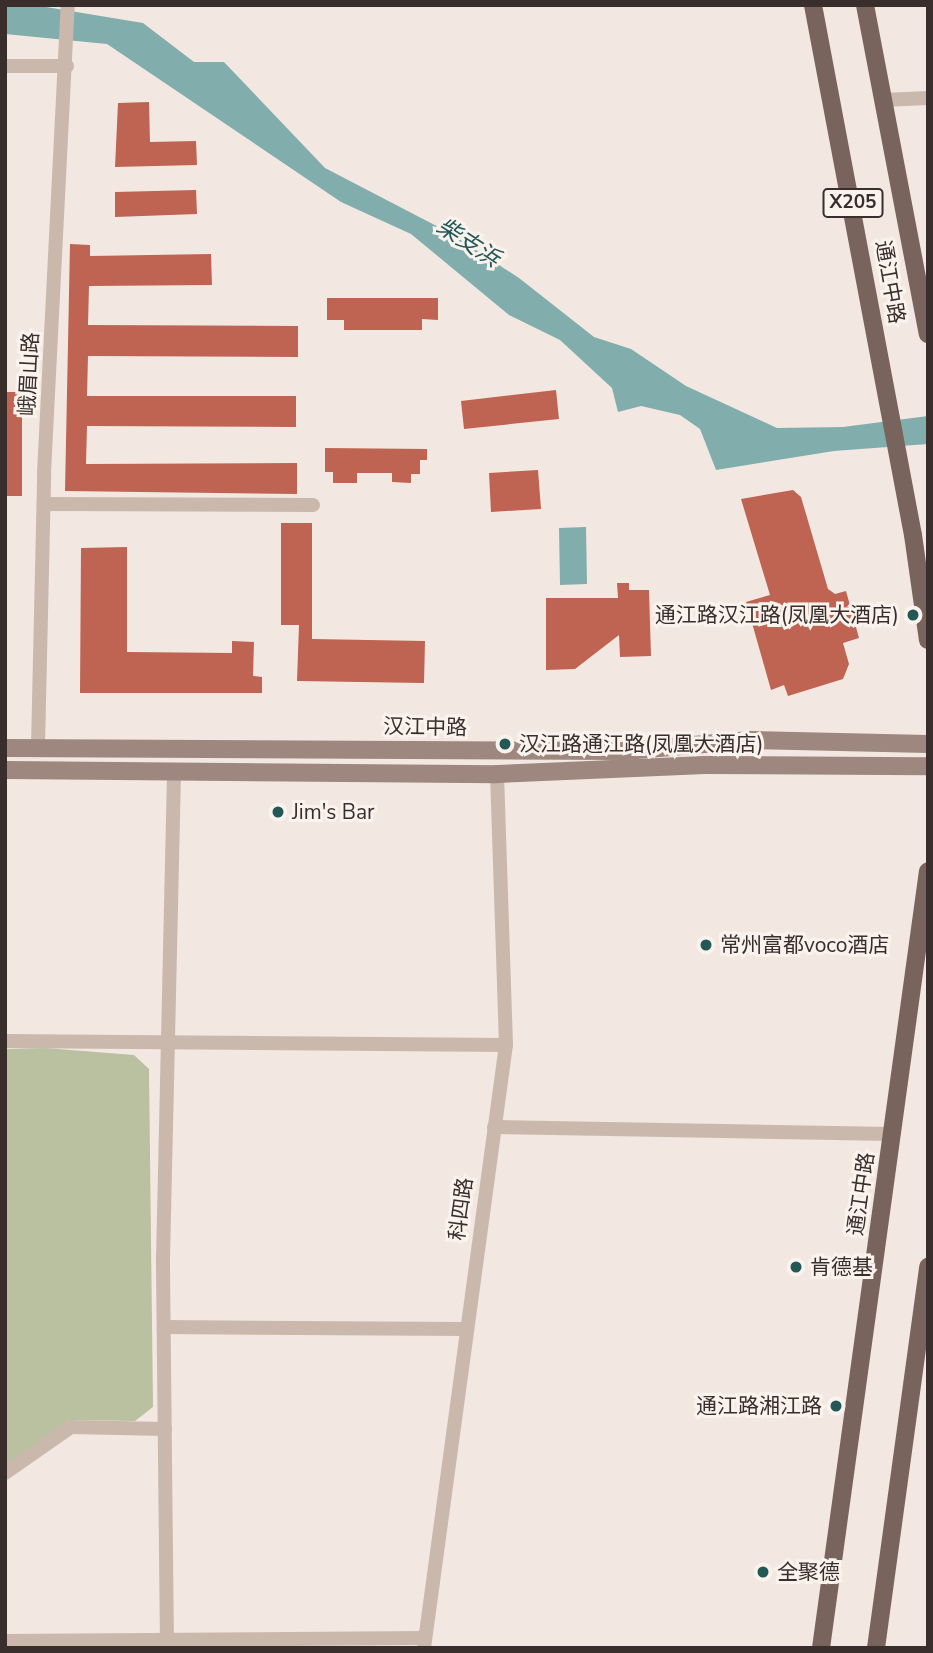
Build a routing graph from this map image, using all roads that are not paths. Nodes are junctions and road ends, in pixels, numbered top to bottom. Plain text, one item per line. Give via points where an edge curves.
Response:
1 (68, 5) edge
2 (813, 5) edge
3 (865, 5) edge
4 (67, 58) junction
5 (5, 66) edge
6 (928, 98) edge
7 (883, 100) junction
8 (928, 334) edge
9 (44, 504) junction
10 (313, 505) dead end
11 (928, 640) edge
12 (928, 744) edge
13 (38, 746) junction
14 (5, 748) edge
15 (928, 766) edge
16 (5, 770) edge
17 (174, 772) junction
18 (497, 774) junction
19 (928, 871) edge
20 (5, 1041) edge
21 (167, 1045) junction
22 (506, 1045) junction
23 (494, 1127) junction
24 (892, 1134) junction
25 (928, 1267) edge
26 (164, 1327) junction
27 (465, 1329) junction
28 (923, 1332) edge
29 (165, 1429) junction
30 (5, 1473) edge
31 (5, 1641) edge
32 (424, 1643) edge
33 (167, 1644) edge
34 (821, 1648) edge
35 (876, 1648) edge

1 - 4 street, 峨眉山路
2 - 11 main road, 通江中路 / X205 via 897,449
3 - 7 main road, 通江中路 / X205
4 - 5 street
4 - 9 street, 峨眉山路
6 - 7 street
7 - 8 main road, 通江中路 / X205
9 - 10 street
9 - 13 street, 峨眉山路
12 - 13 main road, 汉江中路 via 751,740 625,751 495,752
13 - 14 main road, 汉江中路
15 - 18 main road, 汉江中路 via 705,765
16 - 17 main road, 汉江中路
17 - 18 main road, 汉江中路
17 - 21 street
18 - 22 street, 科四路
19 - 24 main road, 通江中路
20 - 21 street
21 - 22 street
21 - 26 street
22 - 23 street, 科四路
23 - 24 street
23 - 27 street, 科四路
24 - 34 main road, 通江中路
25 - 28 main road
26 - 27 street
26 - 29 street
27 - 32 street, 科四路
28 - 35 main road
29 - 30 street via 71,1427
29 - 33 street
31 - 33 street
32 - 33 street

